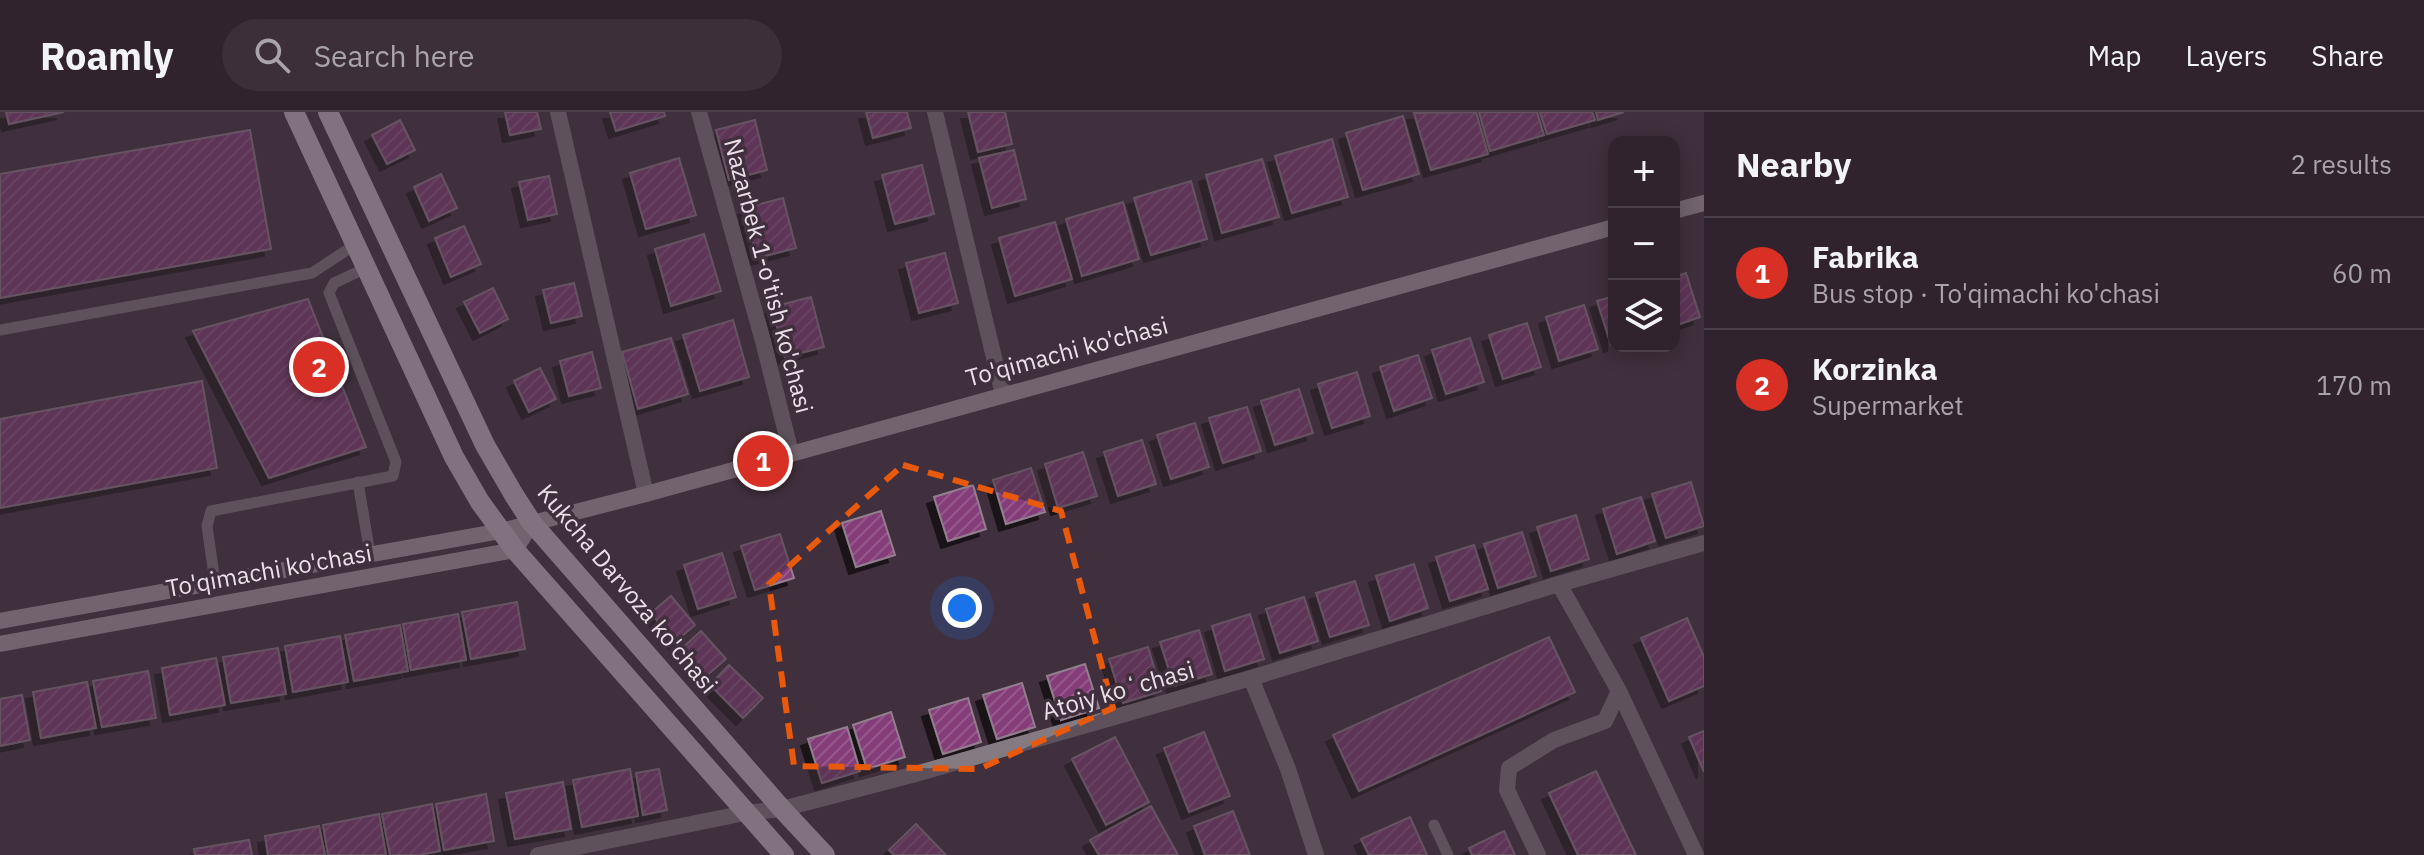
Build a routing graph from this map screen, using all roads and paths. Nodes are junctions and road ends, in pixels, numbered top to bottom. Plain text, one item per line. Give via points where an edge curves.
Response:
1 (294, 112) edge
2 (328, 112) edge
3 (558, 112) edge
4 (699, 112) edge
5 (935, 112) edge
6 (1704, 203) edge
7 (1680, 209) edge
8 (1608, 229) edge
9 (356, 244) junction
10 (366, 268) junction
11 (0, 330) edge
12 (1003, 395) junction
13 (791, 453) junction
14 (358, 482) junction
15 (646, 494) junction
16 (532, 523) junction
17 (501, 531) junction
18 (1704, 543) edge
19 (515, 550) junction
20 (370, 554) junction
21 (215, 582) junction
22 (1559, 584) junction
23 (155, 593) junction
24 (160, 615) junction
25 (0, 621) edge
26 (0, 644) edge
27 (1251, 678) junction
28 (1619, 691) junction
29 (782, 809) junction
30 (745, 813) junction
31 (1434, 825) dead end
32 (538, 855) edge
33 (784, 855) edge
34 (825, 855) edge
35 (1316, 855) edge
36 (1448, 855) edge
37 (1538, 855) edge
38 (1696, 855) edge

1 - 9 main road
2 - 16 main road, Kukcha Darvoza ko'chasi via 485,445
3 - 15 street
4 - 13 street, Nazarbek 1-o'tish ko'chasi
5 - 12 street
6 - 7 main road
8 - 12 main road, To'qimachi ko'chasi
9 - 10 main road
9 - 11 lane via 312,273
10 - 14 lane via 334,283 329,293 396,462 393,476
10 - 17 main road via 454,457
12 - 13 main road, To'qimachi ko'chasi
13 - 15 main road, To'qimachi ko'chasi
14 - 20 lane
14 - 21 lane via 211,511 207,526
15 - 16 main road, To'qimachi ko'chasi
16 - 17 main road, To'qimachi ko'chasi
16 - 19 main road
16 - 29 main road, Kukcha Darvoza ko'chasi
17 - 19 main road
17 - 20 main road, To'qimachi ko'chasi
18 - 22 street, Atoiy koʻchasi
19 - 24 main road, To'qimachi ko'chasi
19 - 30 main road
20 - 21 main road, To'qimachi ko'chasi
21 - 23 main road, To'qimachi ko'chasi
22 - 27 street, Atoiy koʻchasi
22 - 28 street
23 - 24 main road
23 - 25 main road, To'qimachi ko'chasi
24 - 26 main road, To'qimachi ko'chasi
27 - 29 street, Atoiy koʻchasi
27 - 35 street
28 - 37 street via 1605,721 1554,740 1509,768 1507,790
28 - 38 street
29 - 30 street, Atoiy koʻchasi
29 - 34 main road, Kukcha Darvoza ko'chasi
30 - 32 street, Atoiy koʻchasi
30 - 33 main road
31 - 36 lane

